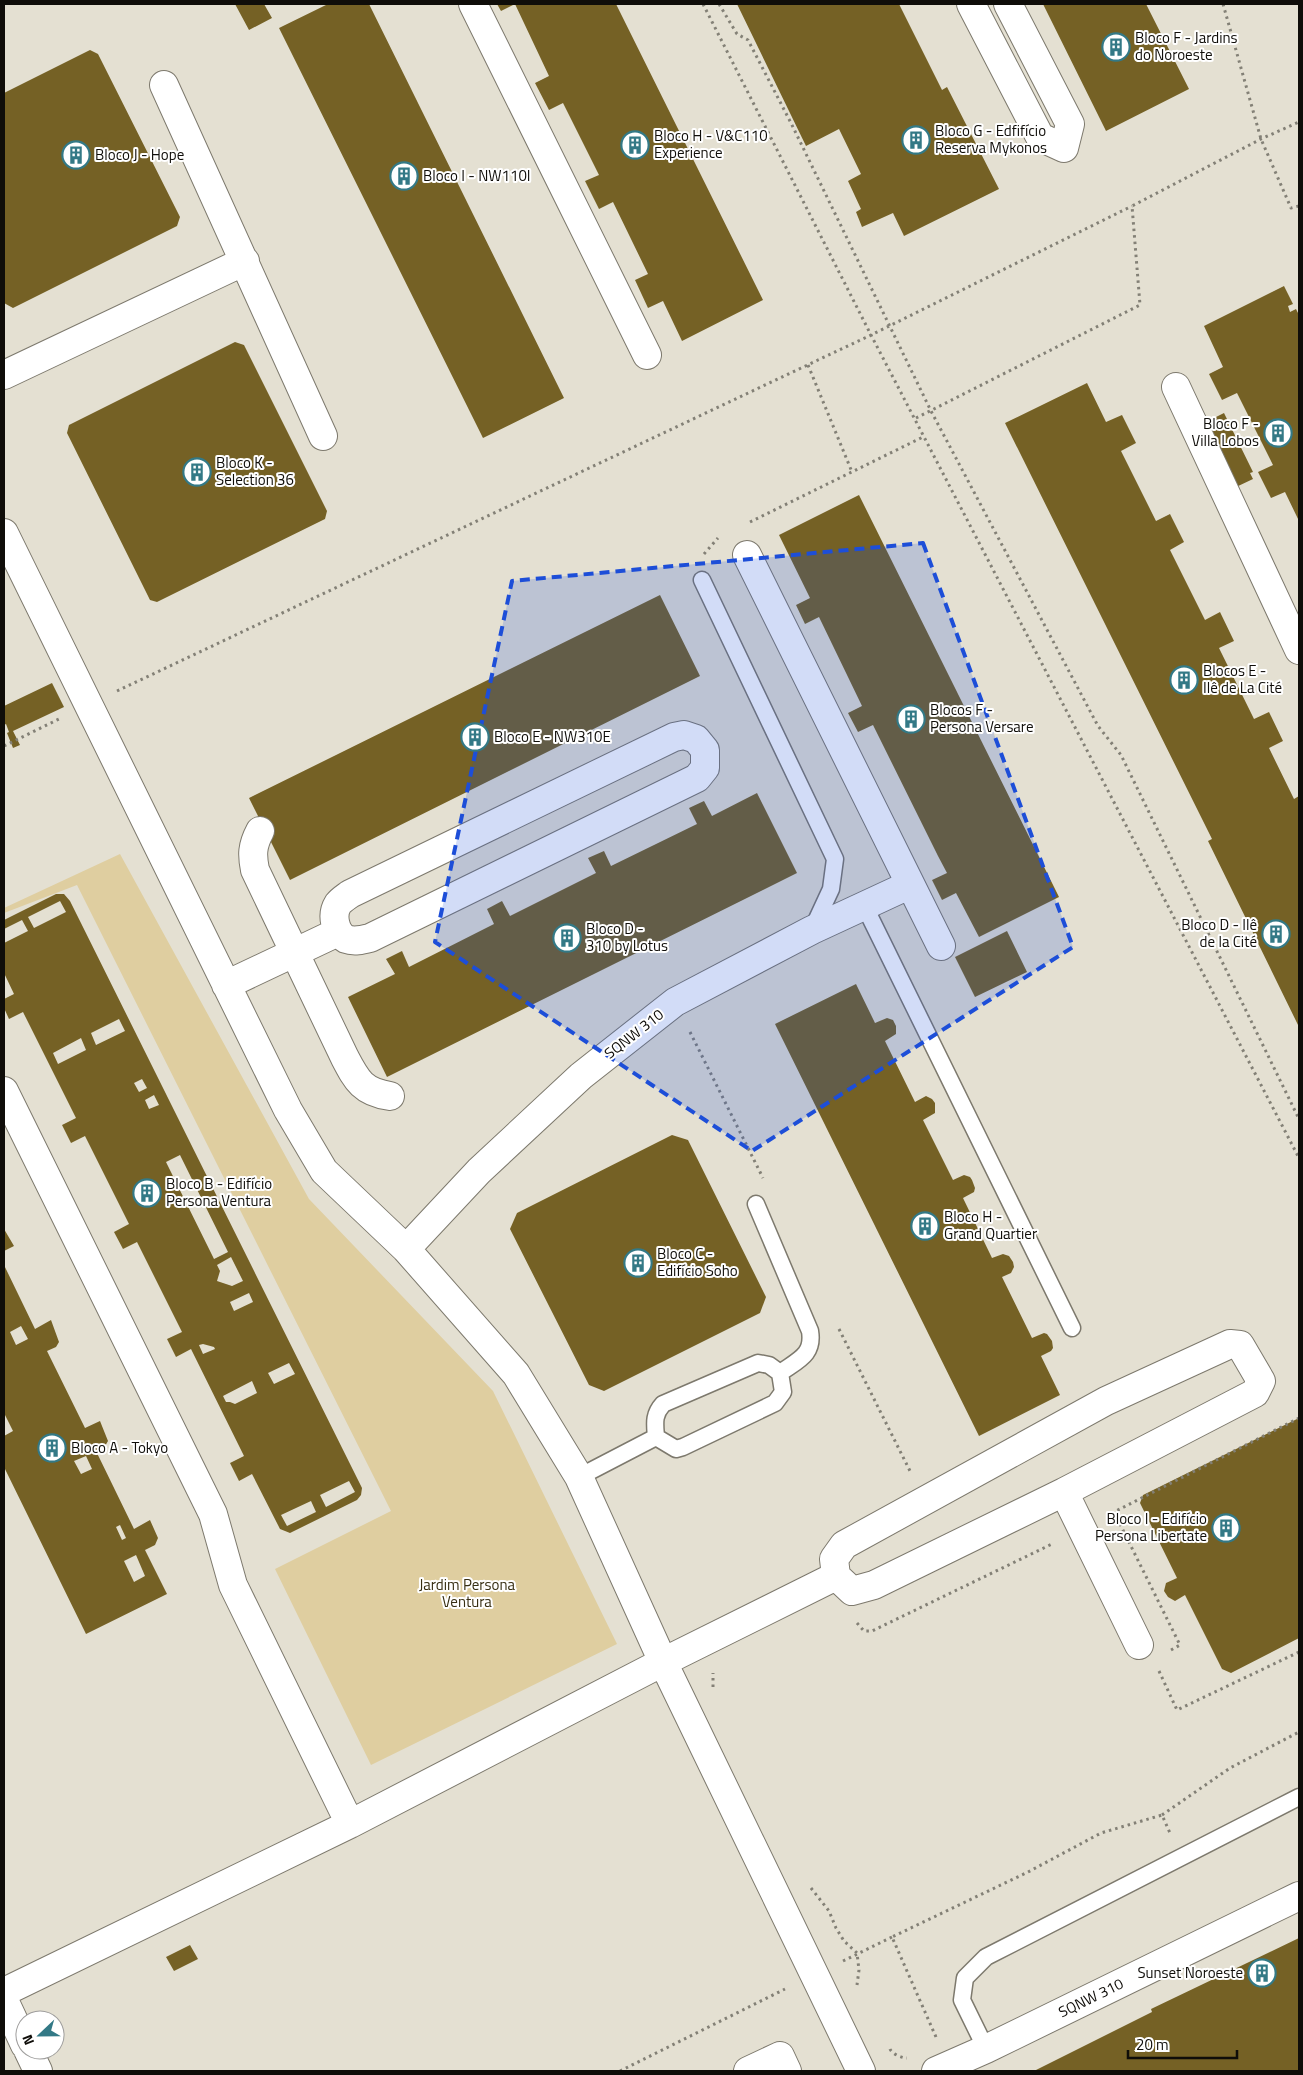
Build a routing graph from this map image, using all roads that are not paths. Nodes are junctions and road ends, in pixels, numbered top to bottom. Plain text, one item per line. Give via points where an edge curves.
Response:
1 (472, 4) edge
2 (971, 4) edge
3 (1008, 4) edge
4 (164, 85) dead end
5 (245, 262) junction
6 (647, 355) dead end
7 (4, 375) edge
8 (1176, 387) dead end
9 (323, 436) dead end
10 (4, 533) edge
11 (747, 555) dead end
12 (702, 580) road end
13 (1299, 650) edge
14 (260, 832) dead end
15 (909, 885) junction
16 (864, 905) junction
17 (812, 930) junction
18 (338, 932) junction
19 (941, 946) dead end
20 (293, 953) junction
21 (226, 985) junction
22 (4, 1091) edge
23 (390, 1096) dead end
24 (756, 1204) dead end
25 (406, 1249) junction
26 (1072, 1328) dead end
27 (780, 1373) junction
28 (656, 1437) junction
29 (579, 1477) junction
30 (1064, 1492) junction
31 (836, 1576) junction
32 (1139, 1645) dead end
33 (663, 1662) junction
34 (1299, 1797) edge
35 (350, 1824) junction
36 (1299, 1896) edge
37 (4, 1992) edge
38 (4, 2000) edge
39 (15, 2024) edge
40 (986, 2050) junction
41 (748, 2071) edge
42 (787, 2071) edge
43 (861, 2071) edge
44 (936, 2071) edge

1 - 6 street
2 - 3 street via 1040,137 1064,148 1070,124
4 - 5 street
5 - 7 street
5 - 9 street
8 - 13 street
10 - 21 street
11 - 15 street
12 - 17 lane via 835,859 831,889
14 - 20 street via 253,845 255,870
15 - 16 street, SQNW 310
15 - 19 street
16 - 17 street, SQNW 310
16 - 26 lane
17 - 25 street, SQNW 310 via 675,1002 581,1076 479,1171
18 - 18 street via 346,939 370,938 696,778 705,768 705,750 696,739 684,735 674,737 350,894 337,905 334,915
18 - 20 street
20 - 21 street
20 - 23 street via 354,1075 364,1088
21 - 25 street via 288,1110 324,1172
22 - 35 street via 213,1514 233,1584
24 - 27 lane via 812,1342 809,1352
25 - 29 street via 516,1374
27 - 28 lane via 769,1365 758,1363 663,1404 656,1411
27 - 28 lane via 783,1392 775,1403 676,1449
28 - 29 lane
29 - 33 street
30 - 31 street via 874,1585 852,1590
30 - 31 street via 1255,1393 1261,1381 1240,1345 1230,1344 1106,1401 844,1545 834,1559
30 - 32 street
31 - 33 street
33 - 35 street
33 - 43 street
34 - 40 lane via 986,1957 965,1978 962,2000
35 - 37 street
36 - 40 street, SQNW 310
38 - 39 street
40 - 44 street, SQNW 310
41 - 42 street via 780,2056

